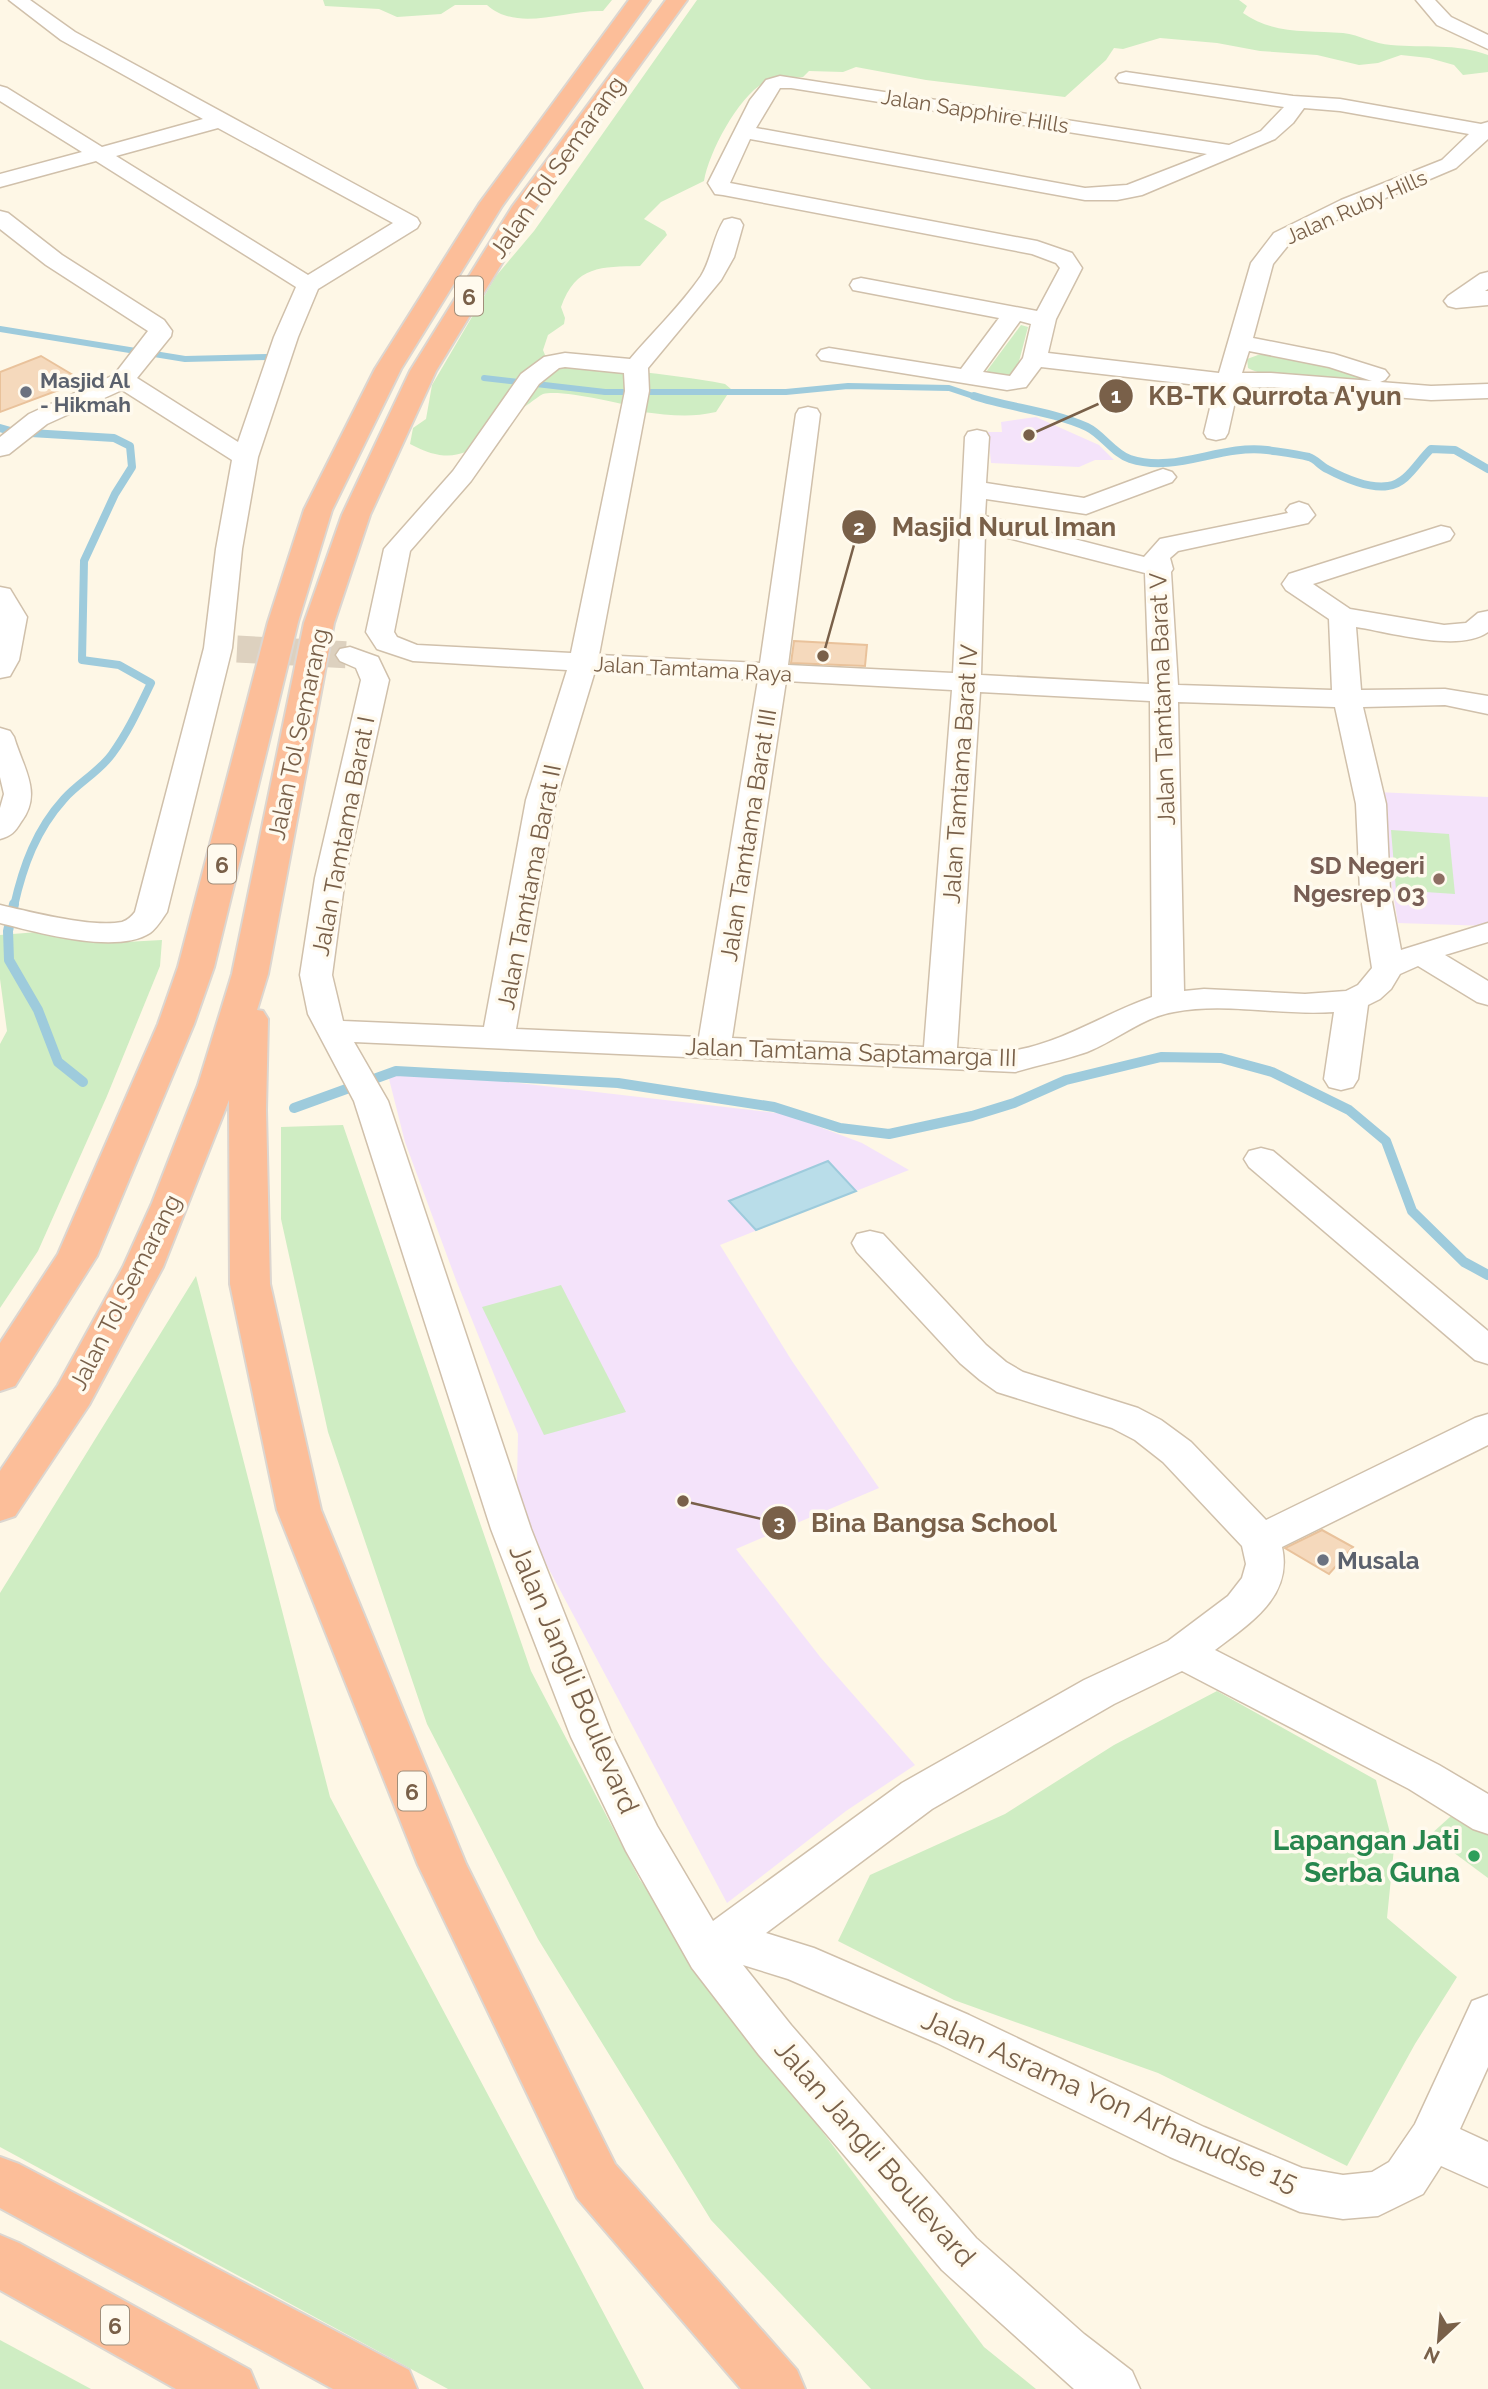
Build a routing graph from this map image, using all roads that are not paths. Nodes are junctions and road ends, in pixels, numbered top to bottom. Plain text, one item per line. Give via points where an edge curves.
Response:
1 (18, 0) edge
2 (640, 0) edge
3 (677, 0) edge
4 (1425, 0) edge
5 (1488, 43) edge
6 (1126, 78) dead end
7 (1306, 79) dead end
8 (0, 92) edge
9 (1298, 102) junction
10 (220, 121) junction
11 (1487, 130) edge
12 (744, 132) junction
13 (1232, 152) junction
14 (99, 153) junction
15 (0, 181) edge
16 (5, 225) edge
17 (732, 225) dead end
18 (1488, 279) edge
19 (308, 285) junction
20 (861, 285) dead end
21 (1488, 298) edge
22 (1014, 313) junction
23 (1044, 319) junction
24 (1240, 342) junction
25 (829, 355) dead end
26 (1035, 359) junction
27 (968, 376) junction
28 (123, 380) junction
29 (1228, 381) junction
30 (636, 384) junction
31 (1488, 391) edge
32 (1431, 393) junction
33 (808, 414) dead end
34 (1216, 433) dead end
35 (977, 437) dead end
36 (5, 447) edge
37 (245, 457) junction
38 (1163, 477) dead end
39 (973, 489) junction
40 (1299, 510) dead end
41 (972, 521) junction
42 (1441, 534) dead end
43 (1160, 569) junction
44 (0, 595) edge
45 (1342, 617) junction
46 (1488, 619) edge
47 (350, 655) tunnel mouth
48 (583, 664) junction
49 (0, 670) edge
50 (773, 673) junction
51 (967, 682) junction
52 (1164, 692) junction
53 (1347, 699) junction
54 (1488, 705) edge
55 (0, 737) edge
56 (0, 830) edge
57 (0, 914) edge
58 (1488, 932) edge
59 (1419, 953) junction
60 (1388, 968) junction
61 (250, 974) junction
62 (1488, 995) edge
63 (1352, 1000) junction
64 (1168, 1002) junction
65 (331, 1031) junction
66 (498, 1038) junction
67 (714, 1048) junction
68 (940, 1058) junction
69 (1341, 1079) dead end
70 (1261, 1159) dead end
71 (870, 1243) dead end
72 (1488, 1351) edge
73 (0, 1376) edge
74 (1488, 1429) edge
75 (0, 1505) edge
76 (1261, 1541) junction
77 (1183, 1651) junction
78 (1488, 1816) edge
79 (716, 1946) junction
80 (1488, 2015) edge
81 (1432, 2139) junction
82 (1488, 2165) edge
83 (0, 2181) edge
84 (0, 2261) edge
85 (230, 2389) edge
86 (389, 2389) edge
87 (777, 2389) edge
88 (1114, 2389) edge

1 - 10 street via 68,36
2 - 73 highway, Jalan Tol Semarang / 6 via 491,204 388,369 318,510 283,622 196,967 180,1012 77,1256
3 - 61 highway, Jalan Tol Semarang / 6 via 524,207 423,372 356,515 319,623
4 - 5 street via 1444,21
6 - 9 street
7 - 9 street
8 - 14 street
9 - 11 street
9 - 13 street via 1268,135
10 - 14 street
10 - 19 street via 408,222
11 - 24 street, Jalan Ruby Hills via 1449,164 1282,238 1262,262
12 - 13 street via 1093,194 1135,190
12 - 13 street, Jalan Sapphire Hills via 769,88 788,82
12 - 23 street, Jalan Sapphire Hills via 719,183 723,189 1037,248 1064,258 1071,268
14 - 15 street
14 - 19 street
16 - 28 street via 156,324 160,331
17 - 30 street via 723,257 710,280
18 - 21 street via 1451,308
19 - 37 street
20 - 22 street
22 - 23 street
22 - 27 street
23 - 26 street, Jalan Sapphire Hills
24 - 29 street, Jalan Ruby Hills
24 - 32 street via 1334,361
25 - 27 street
26 - 27 street via 1017,382
26 - 29 street
28 - 36 street via 38,419
28 - 37 street
29 - 32 street via 1271,380
29 - 34 street, Jalan Ruby Hills
30 - 48 street, Jalan Tamtama Barat II
30 - 48 street, Jalan Tamtama Raya via 565,360 552,362 527,382 462,476 397,549 380,632 387,643 413,653
31 - 32 street
33 - 50 street, Jalan Tamtama Barat III
35 - 39 street, Jalan Tamtama Barat IV
37 - 57 street via 229,549 228,648 151,912 137,928 126,931 33,923
38 - 39 street via 1086,506
39 - 41 street, Jalan Tamtama Barat IV
40 - 43 street, Jalan Tamtama Barat V via 1302,515 1298,518 1169,545 1157,556
41 - 43 street
41 - 51 street, Jalan Tamtama Barat IV
42 - 45 street via 1297,581 1296,586
43 - 52 street, Jalan Tamtama Barat V
44 - 49 street via 13,617
45 - 46 street via 1444,633 1473,630
45 - 53 street
47 - 65 street, Jalan Tamtama Barat I via 368,663 375,680 330,877 316,975
48 - 50 street, Jalan Tamtama Raya
48 - 66 street, Jalan Tamtama Barat II via 541,800
50 - 51 street, Jalan Tamtama Raya
50 - 67 street, Jalan Tamtama Barat III
51 - 52 street, Jalan Tamtama Raya
51 - 68 street, Jalan Tamtama Barat IV
52 - 53 street, Jalan Tamtama Raya
52 - 64 street, Jalan Tamtama Barat V
53 - 54 street, Jalan Tamtama Raya via 1445,697
53 - 60 street via 1371,804 1376,891
55 - 56 street via 20,797 16,811
58 - 59 street
59 - 60 street
59 - 62 street
60 - 63 street, Jalan Tamtama Saptamarga III via 1369,992
61 - 75 highway, Jalan Tol Semarang / 6 via 216,1085 143,1267 74,1394
61 - 87 highway, 6 via 250,1284 299,1510 442,1865 596,2180
63 - 64 street, Jalan Tamtama Saptamarga III
63 - 69 street
64 - 68 street, Jalan Tamtama Saptamarga III via 1035,1058 992,1062
65 - 66 street, Jalan Tamtama Saptamarga III
65 - 79 street, Jalan Jangli Boulevard via 371,1101 512,1529 592,1737 641,1838
66 - 67 street, Jalan Tamtama Saptamarga III
67 - 68 street, Jalan Tamtama Saptamarga III
70 - 72 street
71 - 76 street via 993,1371 1010,1382 1125,1418 1148,1430 1177,1452
74 - 76 street
76 - 77 street via 1266,1564 1261,1584 1242,1607
77 - 78 street via 1424,1777
77 - 79 street via 1099,1692 917,1796
79 - 81 street, Jalan Asrama Yon Arhanudse 15 via 798,1962 1300,2190 1343,2197 1378,2194 1406,2178
79 - 88 street, Jalan Jangli Boulevard via 775,2040 959,2254
80 - 81 street, Jalan Asrama Yon Arhanudse 15
81 - 82 street
83 - 86 highway
84 - 85 highway, 6

